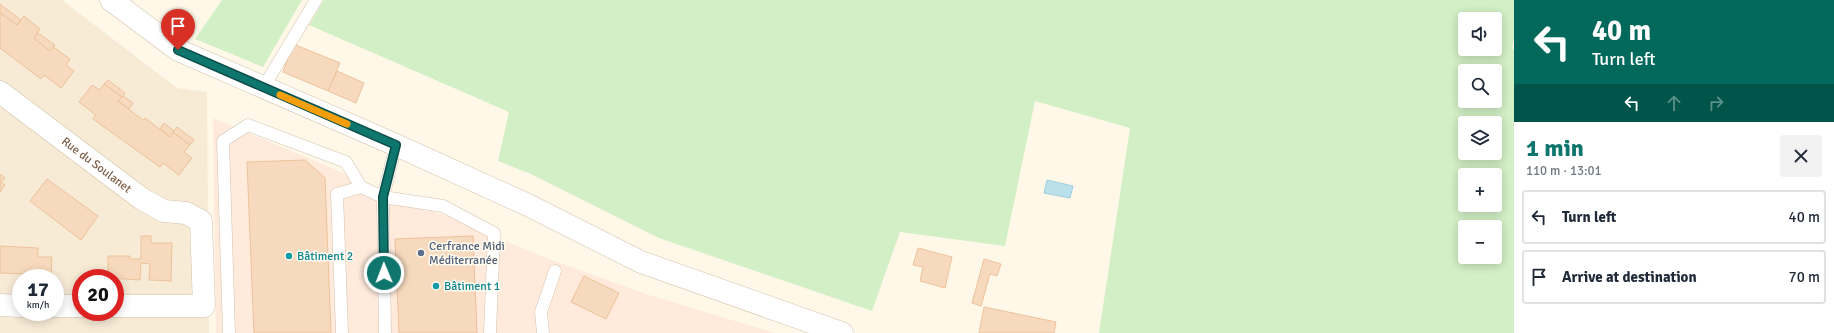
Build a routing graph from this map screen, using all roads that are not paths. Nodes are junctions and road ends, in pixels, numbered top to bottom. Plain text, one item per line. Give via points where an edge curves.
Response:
1 (111, 0) edge
2 (316, 0) edge
3 (263, 88) junction
4 (0, 92) edge
5 (396, 145) junction
6 (361, 187) junction
7 (383, 197) junction
8 (555, 271) dead end
9 (0, 305) edge
10 (12, 306) edge
11 (124, 306) edge
12 (229, 333) edge
13 (342, 333) edge
14 (385, 333) edge
15 (490, 333) edge
16 (543, 333) edge
17 (842, 333) edge

1 - 3 street via 178,50
2 - 3 lane
3 - 5 street
4 - 11 street, Rue du Soulanet via 142,199 164,211 186,213 201,221 204,306
5 - 7 lane
5 - 17 street via 528,205 641,262
6 - 7 lane
6 - 12 lane via 346,162 248,125 224,141
6 - 13 lane via 337,194
7 - 14 lane
7 - 15 lane via 443,206 494,233
8 - 16 lane via 541,312
9 - 10 street

